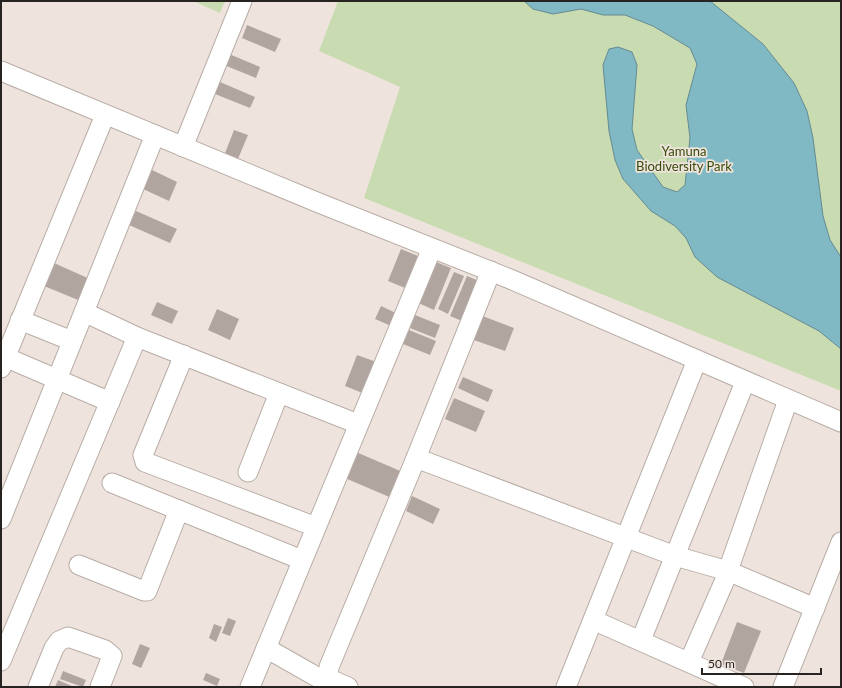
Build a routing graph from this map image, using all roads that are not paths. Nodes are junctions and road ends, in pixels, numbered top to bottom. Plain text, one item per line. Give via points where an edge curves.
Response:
1 (242, 1) edge
2 (1, 72) edge
3 (105, 115) junction
4 (155, 136) junction
5 (183, 147) junction
6 (432, 248) junction
7 (491, 271) junction
8 (84, 312) junction
9 (20, 320) junction
10 (137, 337) junction
11 (72, 341) junction
12 (184, 355) junction
13 (696, 360) junction
14 (3, 363) edge
15 (57, 380) junction
16 (745, 382) junction
17 (280, 393) junction
18 (788, 400) junction
19 (110, 402) junction
20 (841, 422) edge
21 (358, 424) junction
22 (416, 458) junction
23 (248, 472) dead end
24 (112, 483) dead end
25 (179, 510) junction
26 (1, 519) edge
27 (316, 527) junction
28 (626, 537) junction
29 (841, 542) edge
30 (675, 556) junction
31 (302, 560) junction
32 (79, 565) dead end
33 (728, 571) junction
34 (814, 608) junction
35 (593, 620) junction
36 (641, 640) junction
37 (266, 648) junction
38 (1, 661) edge
39 (689, 662) junction
40 (324, 681) dead end
41 (38, 687) edge
42 (100, 687) edge
43 (250, 687) edge
44 (348, 687) edge
45 (566, 687) edge
46 (744, 687) edge
47 (782, 687) edge

1 - 5 street
2 - 3 street
3 - 4 street
3 - 9 street
4 - 5 street
4 - 8 street
5 - 6 street
6 - 7 street
6 - 21 street
7 - 13 street
7 - 22 street
8 - 10 street
8 - 11 street
9 - 11 street
9 - 14 street
10 - 12 street
10 - 19 street
11 - 15 street
12 - 17 street
12 - 27 street via 143,455 144,462
13 - 16 street
13 - 28 street
14 - 15 street
15 - 19 street
15 - 26 street
16 - 18 street
16 - 30 street
17 - 21 street
17 - 23 street
18 - 20 street
18 - 33 street
19 - 38 street
21 - 27 street
22 - 28 street
22 - 44 street via 329,667 328,676
24 - 25 street
25 - 31 street
25 - 32 street via 147,591
27 - 31 street
28 - 30 street
28 - 35 street
29 - 34 street
30 - 33 street
30 - 36 street
31 - 37 street
33 - 34 street
33 - 39 street
34 - 47 street
35 - 36 street
35 - 45 street
36 - 39 street
37 - 40 street
37 - 43 street
39 - 46 street
41 - 42 street via 54,648 59,641 68,637 105,650 112,656

